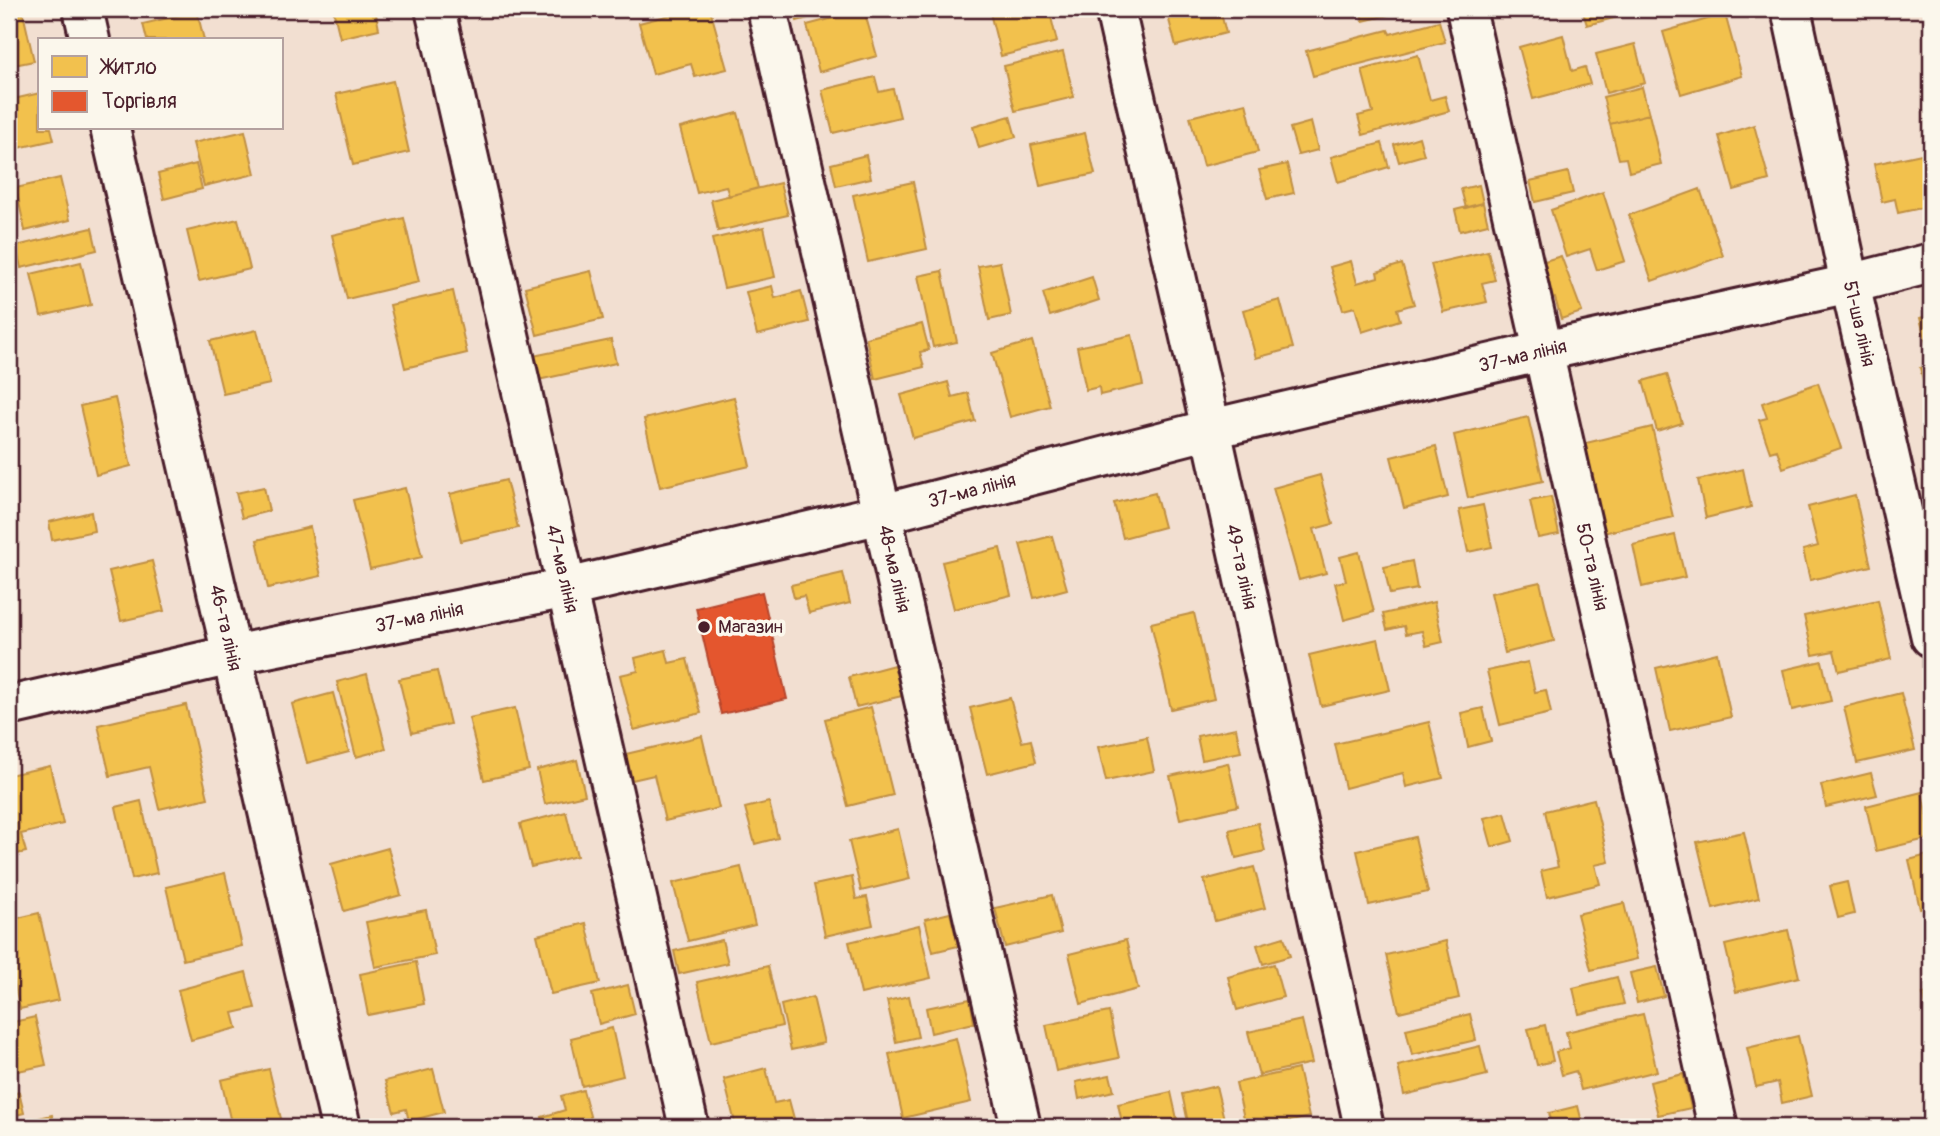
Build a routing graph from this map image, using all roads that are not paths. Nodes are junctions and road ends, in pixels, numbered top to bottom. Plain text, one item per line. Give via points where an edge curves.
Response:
1 (82, 9) edge
2 (435, 9) edge
3 (767, 9) edge
4 (1115, 9) edge
5 (1466, 9) edge
6 (1791, 9) edge
7 (89, 38) edge
8 (110, 130) edge
9 (1931, 263) edge
10 (1850, 284) junction
11 (1544, 351) junction
12 (1211, 429) junction
13 (882, 514) junction
14 (567, 588) junction
15 (1931, 637) edge
16 (232, 655) junction
17 (9, 706) edge
18 (341, 1127) edge
19 (689, 1127) edge
20 (1021, 1127) edge
21 (1364, 1127) edge
22 (1718, 1127) edge

1 - 7 street
2 - 14 street, 47-ма лінія
3 - 13 street, 48-ма лінія
4 - 12 street, 49-та лінія
5 - 11 street, 50-та лінія
6 - 10 street, 51-ша лінія
8 - 16 street, 46-та лінія
9 - 10 street, 37-ма лінія
10 - 11 street, 37-ма лінія
10 - 15 street, 51-ша лінія
11 - 12 street, 37-ма лінія
11 - 22 street, 50-та лінія
12 - 13 street, 37-ма лінія
12 - 21 street, 49-та лінія
13 - 14 street, 37-ма лінія
13 - 20 street, 48-ма лінія
14 - 16 street, 37-ма лінія
14 - 19 street, 47-ма лінія
16 - 17 street, 37-ма лінія
16 - 18 street, 46-та лінія

